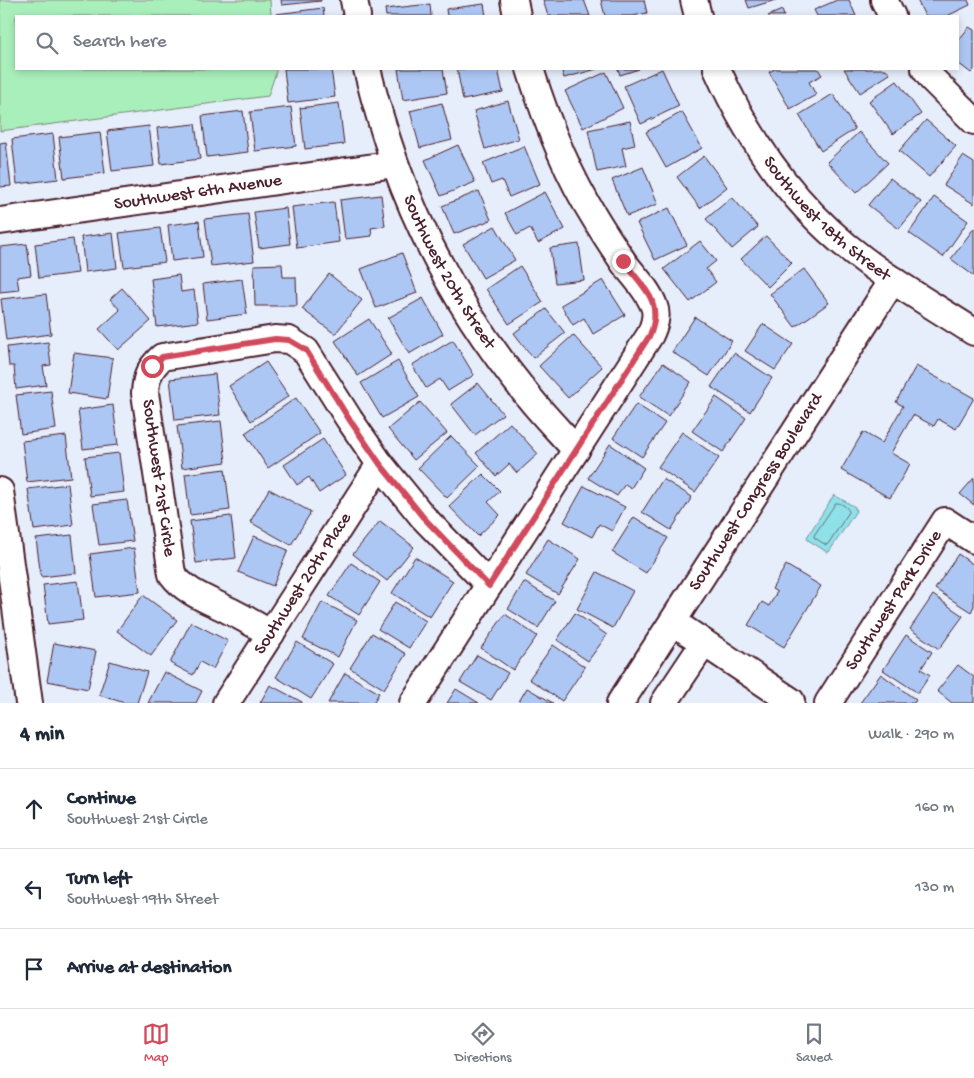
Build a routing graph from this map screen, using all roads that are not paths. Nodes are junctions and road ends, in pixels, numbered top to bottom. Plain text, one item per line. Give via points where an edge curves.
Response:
1 (354, 0) edge
2 (514, 0) edge
3 (694, 0) edge
4 (884, 0) edge
5 (357, 15) edge
6 (517, 15) edge
7 (698, 15) edge
8 (892, 15) edge
9 (367, 70) edge
10 (530, 70) edge
11 (717, 70) edge
12 (926, 70) edge
13 (974, 121) edge
14 (395, 164) junction
15 (0, 221) edge
16 (893, 280) junction
17 (974, 332) edge
18 (576, 450) junction
19 (380, 464) junction
20 (0, 491) edge
21 (974, 540) edge
22 (489, 586) junction
23 (672, 622) junction
24 (271, 634) junction
25 (704, 643) junction
26 (30, 703) edge
27 (226, 703) edge
28 (413, 703) edge
29 (620, 703) edge
30 (664, 703) edge
31 (790, 703) edge
32 (828, 703) edge

1 - 5 street
2 - 6 street
3 - 7 street
4 - 8 street
9 - 14 street, Southwest 20th Street
10 - 18 street via 547,120 569,169 594,216 655,308 656,322 650,335
11 - 16 street, Southwest 18th Street via 748,132 789,188 823,225 862,259
12 - 13 street
14 - 15 street, Southwest 6th Avenue
14 - 18 street, Southwest 20th Street via 418,220 460,300 528,397
16 - 17 street, Southwest 18th Street
16 - 23 street, Southwest Congress Boulevard
18 - 22 street
19 - 22 street, Southwest 21st Circle via 423,517
19 - 24 street, Southwest 20th Place
19 - 24 street, Southwest 21st Circle via 306,350 289,340 275,339 162,357 152,366 146,378 145,393 172,574 191,592
20 - 26 street
21 - 32 street, Southwest Park Drive via 945,521
22 - 28 street
23 - 25 street
23 - 29 street, Southwest Congress Boulevard
24 - 27 street, Southwest 20th Place
25 - 30 street
25 - 31 street

